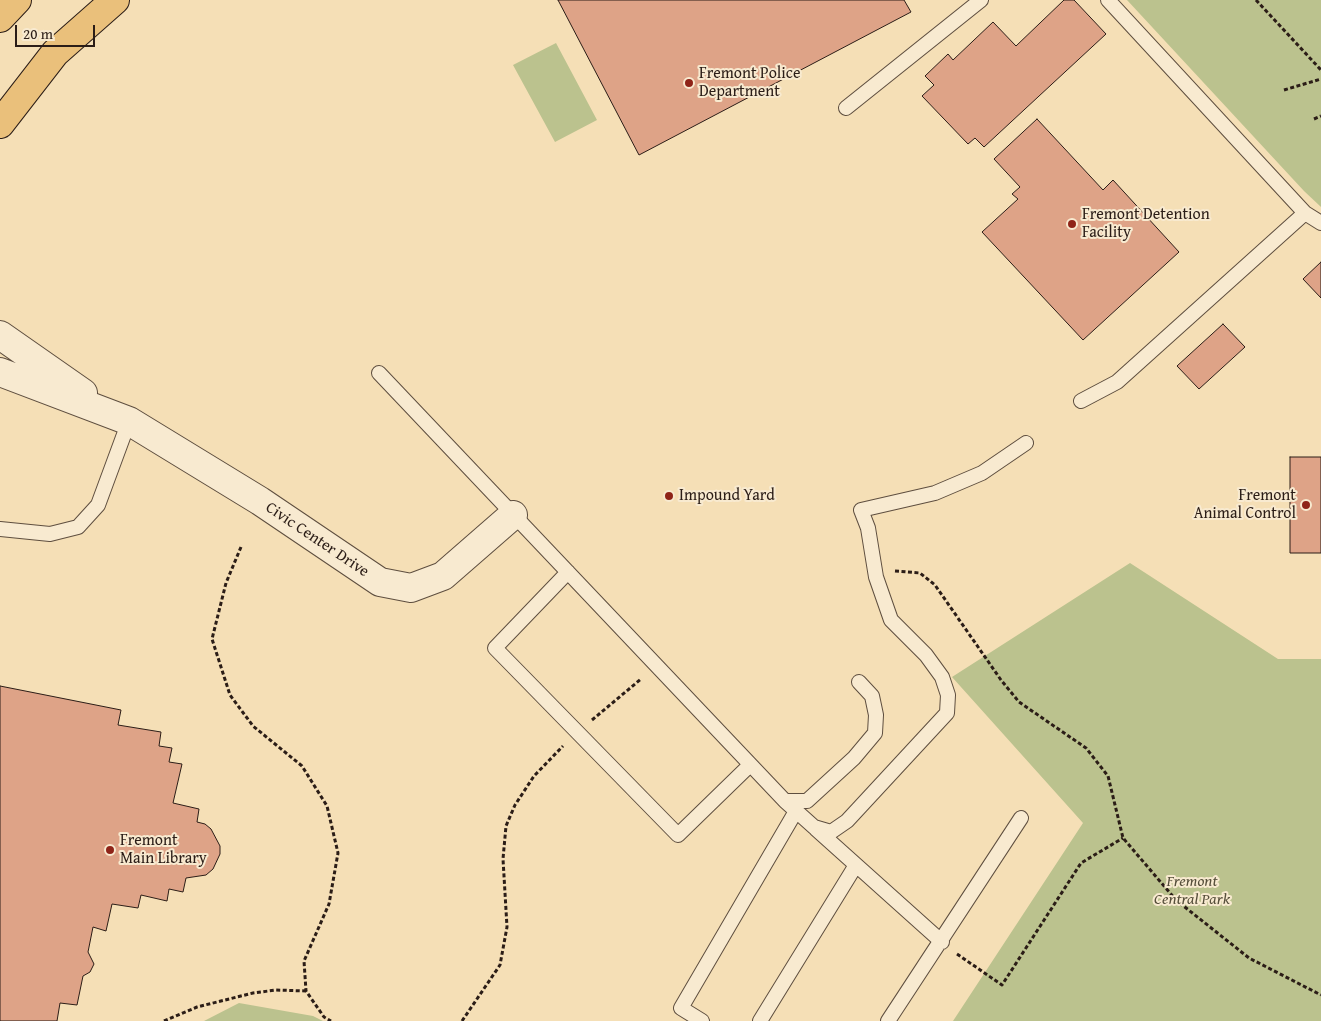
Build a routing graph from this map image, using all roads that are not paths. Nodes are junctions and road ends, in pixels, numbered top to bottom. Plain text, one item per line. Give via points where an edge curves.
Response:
1 (17, 0) edge
2 (115, 0) edge
3 (980, 0) edge
4 (1108, 0) edge
5 (0, 18) edge
6 (846, 108) dead end
7 (0, 124) edge
8 (1305, 213) junction
9 (1321, 223) edge
10 (0, 335) edge
11 (0, 372) edge
12 (379, 373) dead end
13 (1081, 401) dead end
14 (123, 419) junction
15 (1026, 442) dead end
16 (513, 515) junction
17 (0, 528) edge
18 (568, 572) junction
19 (859, 682) dead end
20 (750, 765) junction
21 (785, 800) junction
22 (796, 811) junction
23 (1022, 818) dead end
24 (814, 827) junction
25 (856, 865) junction
26 (942, 942) junction
27 (702, 1021) edge
28 (760, 1021) edge
29 (888, 1021) edge

1 - 5 main road
2 - 7 main road via 56,53
3 - 6 lane
4 - 8 lane
8 - 9 lane
8 - 13 lane via 1117,382
10 - 14 street, Civic Center Drive
11 - 14 street, Civic Center Drive
12 - 16 lane
14 - 16 street, Civic Center Drive via 260,501 380,582 411,588 442,576
14 - 17 lane via 98,505 78,526 50,534
15 - 24 lane via 982,473 935,493 861,510 868,528 876,577 891,620 926,655 942,677 948,695 947,713 847,821 831,832
16 - 18 lane
18 - 20 lane
18 - 20 lane via 495,648 678,835
19 - 21 lane via 872,696 875,733 854,758 807,800
20 - 21 lane
21 - 22 lane
22 - 24 lane
22 - 27 lane via 681,1008
23 - 26 lane
24 - 25 lane
25 - 26 lane
25 - 28 lane
26 - 29 lane

